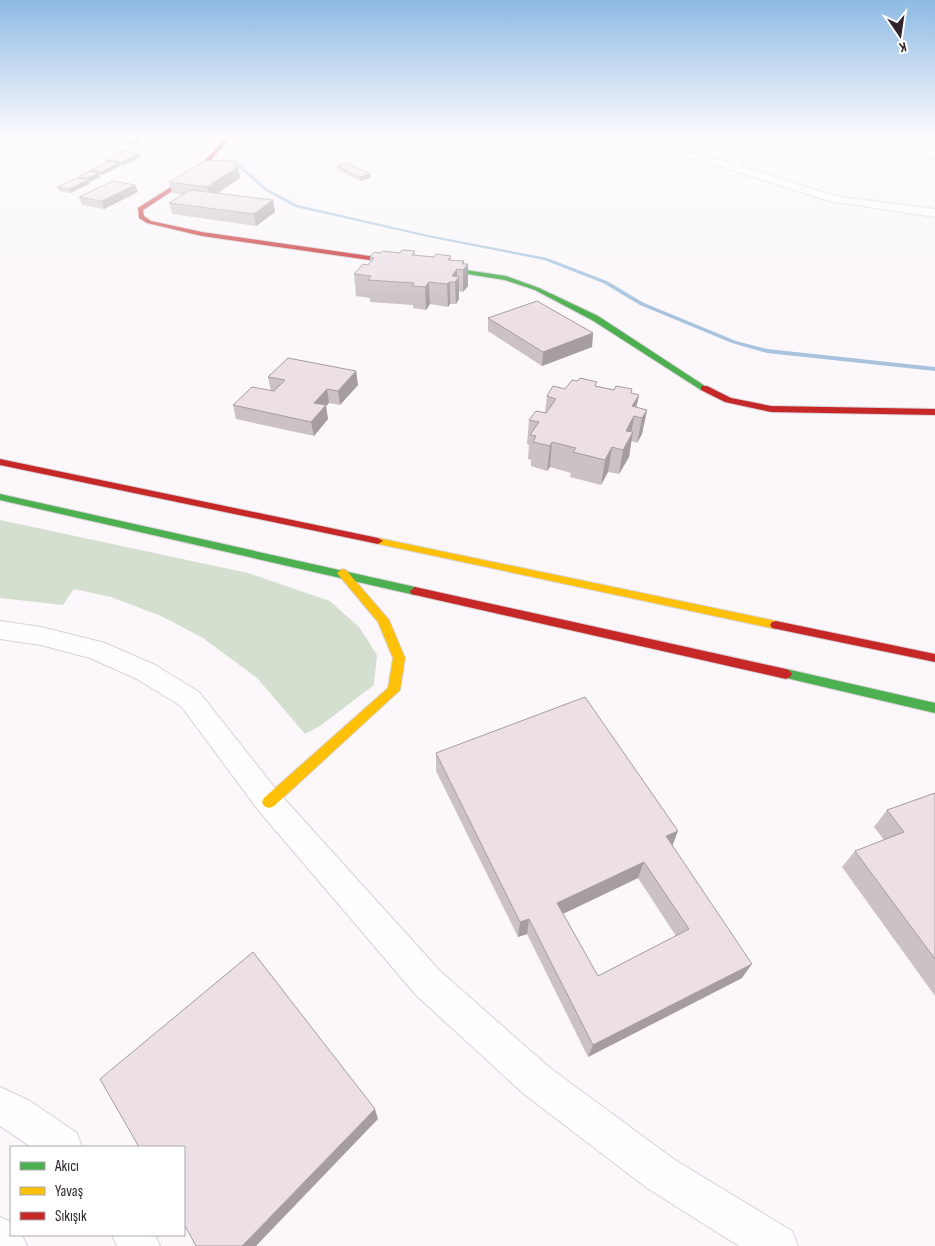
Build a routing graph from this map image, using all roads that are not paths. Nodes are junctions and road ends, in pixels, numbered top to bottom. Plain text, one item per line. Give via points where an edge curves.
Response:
1 (163, 194) edge
2 (813, 194) edge
3 (935, 213) edge
4 (935, 412) edge
5 (0, 462) edge
6 (0, 497) edge
7 (342, 574) junction
8 (0, 630) edge
9 (935, 658) edge
10 (935, 708) edge
11 (269, 802) junction
12 (0, 1106) edge
13 (62, 1146) edge
14 (0, 1238) edge
15 (6, 1246) edge
16 (777, 1246) edge

1 - 4 main road via 140,209 141,217 149,222 202,234 506,278 537,289 595,318 698,385 728,400 771,409
2 - 3 street
5 - 9 main road
6 - 7 main road
7 - 10 main road
7 - 11 main road via 383,620 399,658 394,690
8 - 11 street via 42,636 96,650 146,672 190,699
11 - 16 street via 428,982 537,1081 661,1174
12 - 13 street via 17,1114
14 - 15 street

